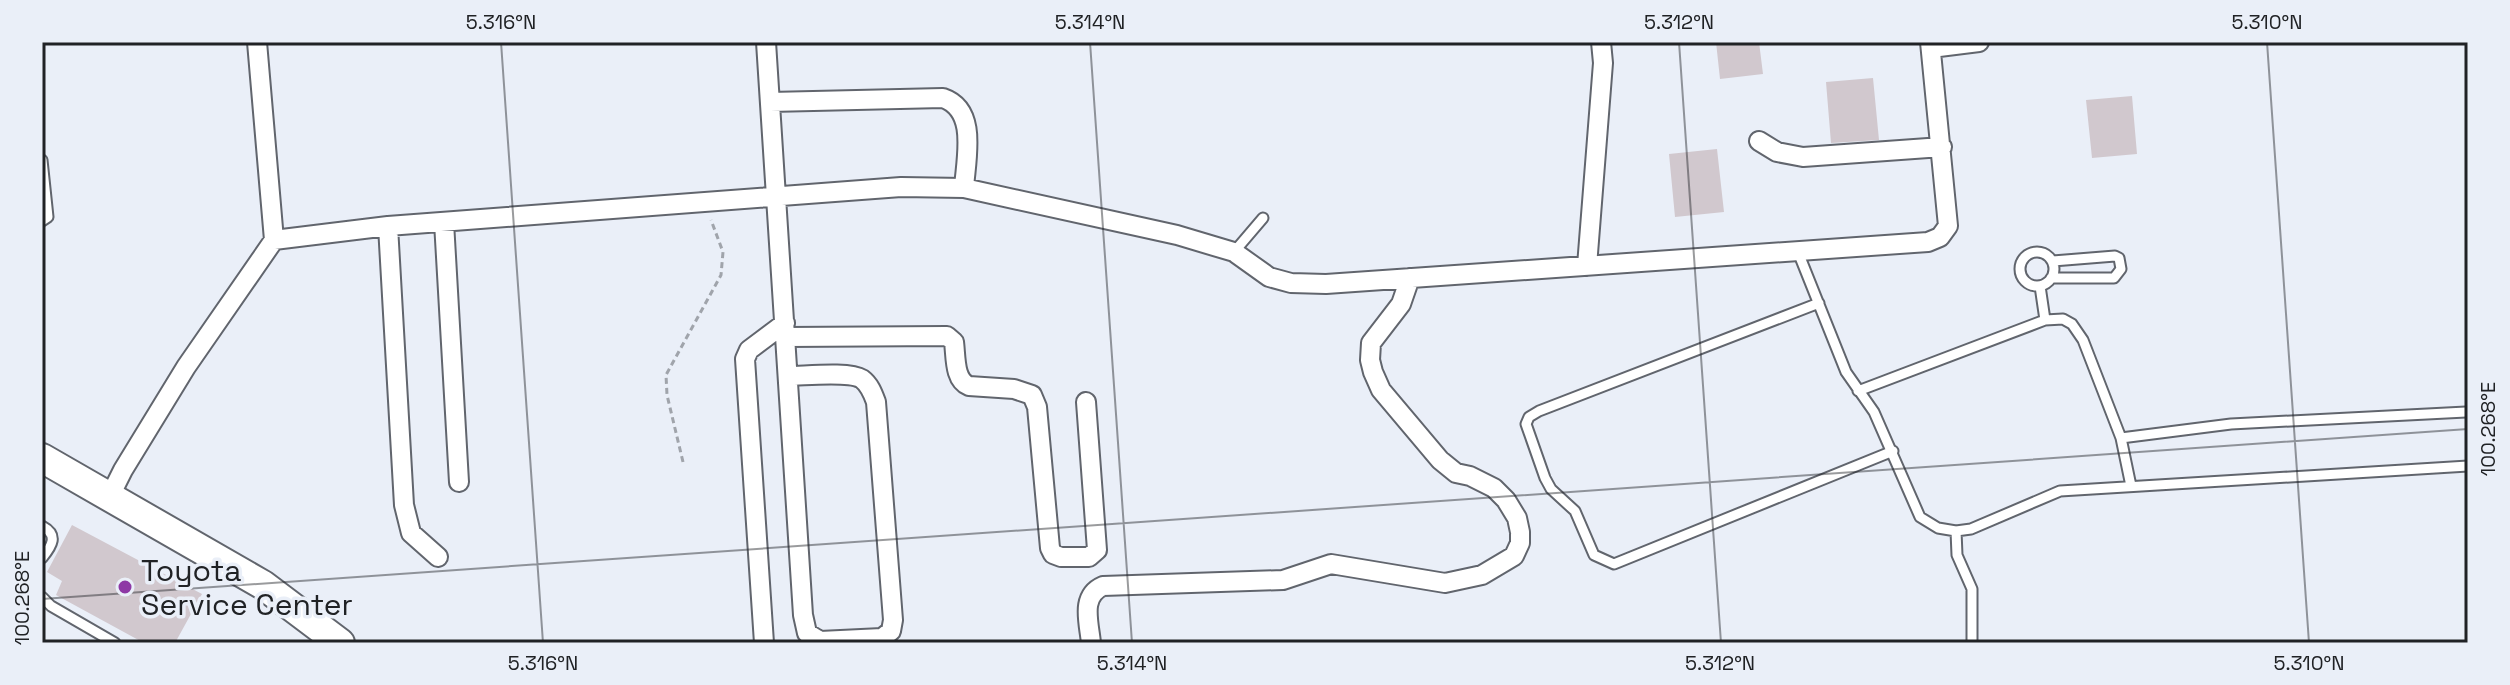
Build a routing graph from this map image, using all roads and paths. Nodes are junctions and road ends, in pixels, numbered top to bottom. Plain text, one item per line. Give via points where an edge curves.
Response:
1 (257, 42) edge
2 (766, 42) edge
3 (1601, 42) edge
4 (1979, 42) edge
5 (1930, 45) edge
6 (770, 102) junction
7 (1759, 141) dead end
8 (1942, 147) junction
9 (42, 160) edge
10 (964, 188) junction
11 (776, 196) junction
12 (705, 201) junction
13 (1263, 218) dead end
14 (42, 221) edge
15 (444, 222) junction
16 (388, 226) junction
17 (274, 240) junction
18 (1234, 252) junction
19 (1798, 252) junction
20 (2053, 261) junction
21 (1587, 266) junction
22 (1410, 278) junction
23 (2051, 278) junction
24 (2040, 286) junction
25 (1819, 303) junction
26 (2045, 320) junction
27 (786, 330) junction
28 (788, 376) junction
29 (1858, 391) junction
30 (1086, 402) dead end
31 (2466, 412) edge
32 (2121, 438) junction
33 (1893, 451) junction
34 (42, 458) edge
35 (683, 462) dead end
36 (2468, 466) edge
37 (459, 482) dead end
38 (2131, 486) junction
39 (110, 496) junction
40 (42, 526) edge
41 (1956, 531) junction
42 (438, 557) dead end
43 (42, 558) edge
44 (42, 597) edge
45 (115, 643) edge
46 (340, 643) edge
47 (764, 643) edge
48 (1091, 643) edge
49 (1972, 643) edge

1 - 17 street
2 - 6 street
3 - 21 street
4 - 5 street
5 - 8 street
6 - 10 street via 954,101 963,111 968,136
6 - 11 street
7 - 8 street via 1777,152 1803,157
8 - 19 street via 1948,226 1940,237
9 - 14 lane via 48,217
10 - 11 street
10 - 18 street
11 - 12 street
11 - 27 street
12 - 15 street
12 - 35 path via 723,252 721,275 666,375
13 - 18 lane
15 - 16 street
15 - 37 street
16 - 17 street
16 - 42 street via 404,505 411,533
17 - 39 street via 186,367
18 - 22 street via 1269,277 1291,283
19 - 21 street
19 - 25 lane
20 - 23 lane
20 - 23 lane via 2115,256 2121,269 2114,278
20 - 24 lane via 2035,252 2020,266 2029,284
21 - 22 street
22 - 48 street via 1401,304 1371,343 1373,372 1381,390 1440,460 1456,473 1494,488 1506,500 1520,532 1514,556 1482,575 1445,583 1331,564 1283,580 1103,586 1088,599
23 - 24 lane
24 - 26 lane
25 - 29 lane
25 - 33 lane via 1529,417 1526,424 1545,478 1575,511 1594,555 1614,564
26 - 29 lane
26 - 32 lane via 2063,319 2083,340
27 - 28 street
27 - 30 street via 947,336 954,342 963,383 1032,395 1050,548 1061,557 1089,557 1097,550
27 - 47 street via 749,350 745,359
28 - 28 street via 807,633 820,641 882,638 891,631 893,620 876,402 861,378
29 - 33 lane
31 - 32 lane via 2231,424
32 - 38 lane
33 - 41 lane via 1920,517
34 - 39 main road
36 - 38 lane
38 - 41 lane via 2060,491
39 - 46 main road via 263,585
40 - 43 lane via 53,537
41 - 49 lane via 1957,555 1972,589
44 - 45 lane

